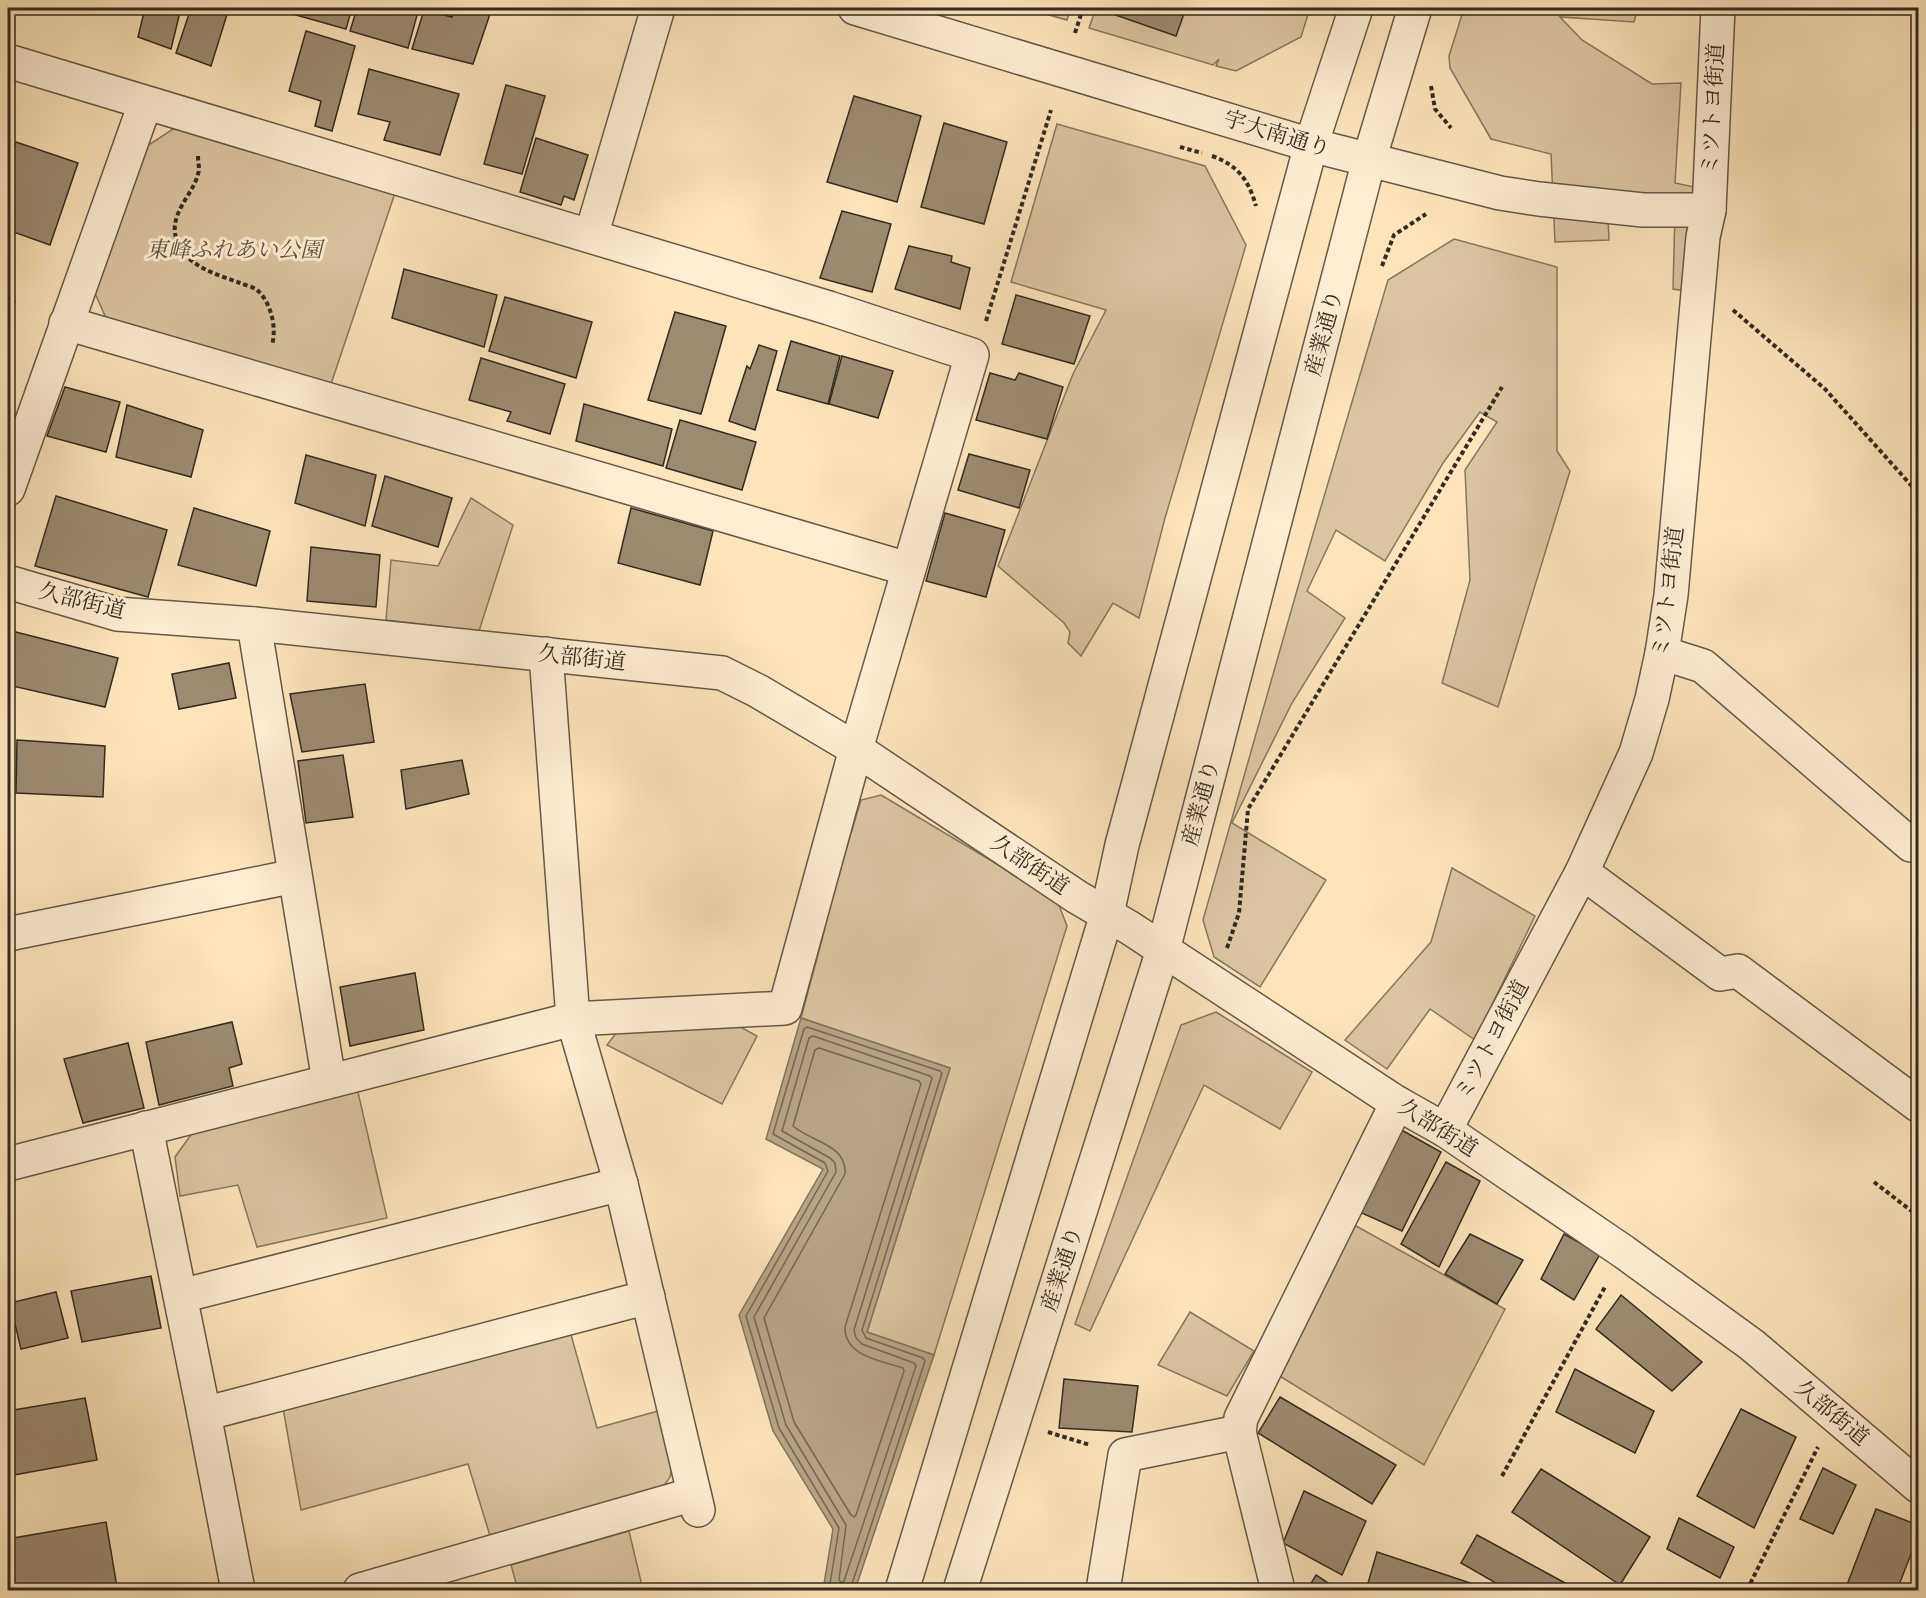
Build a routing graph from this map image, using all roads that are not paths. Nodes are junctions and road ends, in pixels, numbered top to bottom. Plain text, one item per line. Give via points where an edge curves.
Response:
1 (658, 8) edge
2 (855, 8) edge
3 (1356, 8) edge
4 (1415, 8) edge
5 (1718, 8) edge
6 (8, 61) edge
7 (145, 104) junction
8 (1311, 145) junction
9 (1369, 160) junction
10 (1709, 210) junction
11 (591, 236) junction
12 (66, 323) junction
13 (8, 489) edge
14 (908, 569) junction
15 (8, 582) edge
16 (254, 624) junction
17 (1662, 653) junction
18 (546, 654) junction
19 (856, 749) junction
20 (1911, 845) dead end
21 (1581, 872) junction
22 (295, 876) junction
23 (1107, 915) junction
24 (8, 934) edge
25 (1163, 950) junction
26 (573, 1019) junction
27 (329, 1081) junction
28 (1398, 1103) junction
29 (1918, 1105) edge
30 (146, 1128) junction
31 (1445, 1130) junction
32 (8, 1164) edge
33 (621, 1184) junction
34 (181, 1296) junction
35 (648, 1297) junction
36 (204, 1414) junction
37 (1239, 1432) junction
38 (1918, 1486) edge
39 (238, 1590) edge
40 (360, 1590) edge
41 (902, 1590) edge
42 (960, 1590) edge
43 (1103, 1590) edge
44 (1278, 1590) edge

1 - 11 street
2 - 8 street, 宇大南通り
3 - 8 street
4 - 9 street, 産業通り
5 - 10 street, ミツトヨ街道
6 - 7 street
7 - 11 street
7 - 12 street
8 - 9 street, 宇大南通り
8 - 23 street via 1122,845
9 - 10 street, 宇大南通り via 1539,200 1642,210
9 - 25 street, 産業通り
10 - 17 street, ミツトヨ街道 via 1703,237 1671,595
11 - 14 street via 972,355
12 - 13 street
12 - 14 street
14 - 19 street
15 - 16 street, 久部街道 via 117,614
16 - 18 street, 久部街道
16 - 22 street
17 - 20 street via 1703,666
17 - 21 street, ミツトヨ街道 via 1636,753
18 - 19 street, 久部街道 via 722,673
18 - 26 street
19 - 23 street, 久部街道
19 - 26 street via 785,1008
21 - 29 street via 1720,974 1738,971
21 - 31 street, ミツトヨ街道
22 - 24 street
22 - 27 street
23 - 25 street, 久部街道
23 - 41 street
25 - 28 street, 久部街道
25 - 42 street, 産業通り
26 - 27 street
26 - 33 street
27 - 30 street
28 - 31 street, 久部街道
28 - 37 street via 1241,1418
30 - 32 street
30 - 34 street
31 - 38 street, 久部街道 via 1752,1345
33 - 34 street
33 - 35 street
34 - 36 street
35 - 36 street
35 - 40 street via 696,1502
36 - 39 street
37 - 43 street via 1125,1455
37 - 44 street

